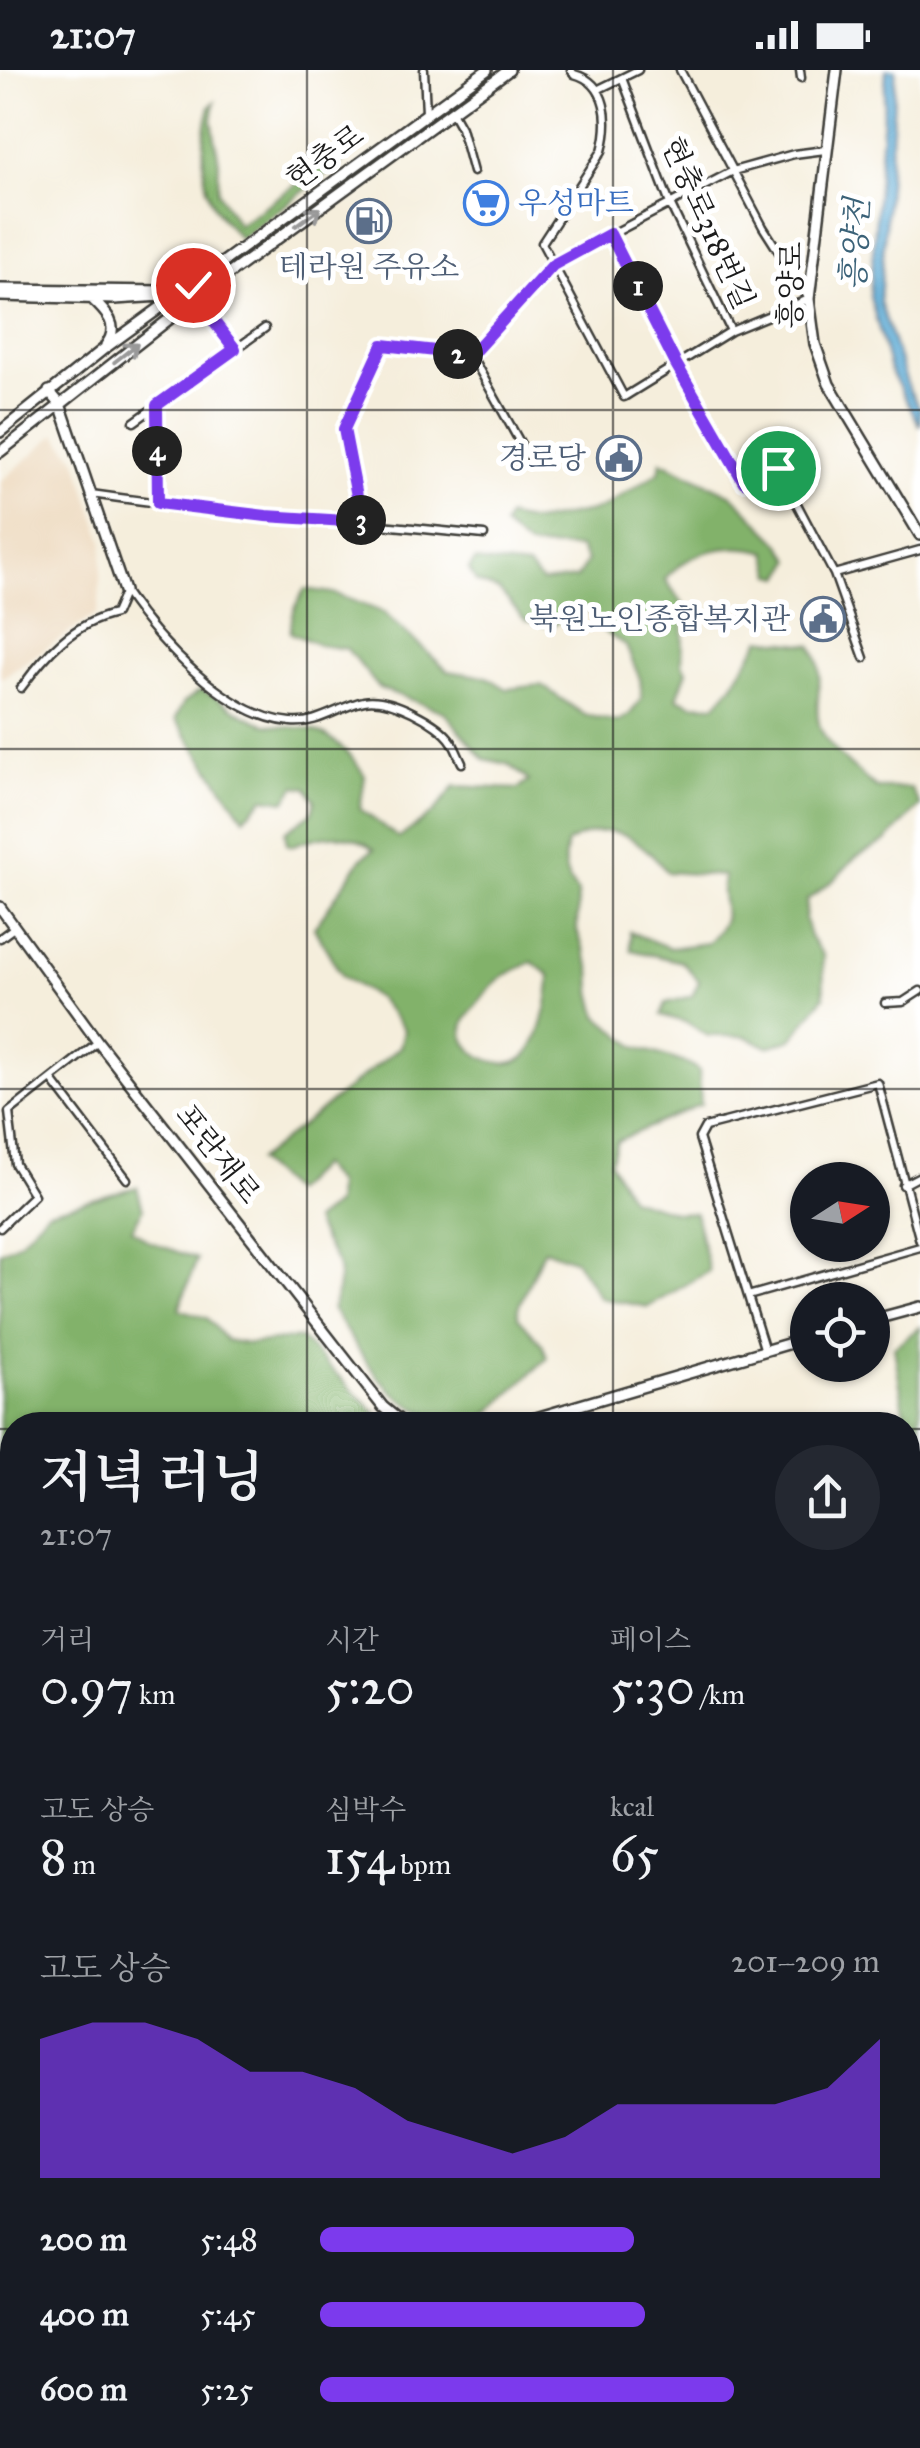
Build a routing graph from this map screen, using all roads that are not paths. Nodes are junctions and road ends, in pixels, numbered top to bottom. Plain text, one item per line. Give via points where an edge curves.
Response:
1 (424, 70) edge
2 (487, 70) edge
3 (509, 70) edge
4 (572, 70) edge
5 (638, 70) edge
6 (680, 70) edge
7 (837, 70) edge
8 (622, 78) junction
9 (599, 89) junction
10 (443, 101) junction
11 (452, 112) junction
12 (426, 114) junction
13 (825, 150) junction
14 (733, 171) junction
15 (473, 172) dead end
16 (670, 204) junction
17 (610, 234) junction
18 (553, 265) junction
19 (0, 288) edge
20 (189, 288) junction
21 (168, 294) junction
22 (0, 296) edge
23 (91, 298) junction
24 (196, 298) junction
25 (809, 299) junction
26 (266, 328) dead end
27 (730, 331) junction
28 (235, 349) junction
29 (471, 355) junction
30 (87, 363) junction
31 (676, 364) junction
32 (49, 392) junction
33 (60, 404) junction
34 (157, 405) junction
35 (134, 422) dead end
36 (0, 432) edge
37 (0, 452) edge
38 (527, 455) dead end
39 (91, 494) junction
40 (158, 503) junction
41 (362, 522) junction
42 (920, 535) edge
43 (484, 536) dead end
44 (920, 550) edge
45 (834, 574) junction
46 (124, 592) junction
47 (864, 658) dead end
48 (21, 688) dead end
49 (462, 763) dead end
50 (0, 908) edge
51 (15, 927) junction
52 (0, 938) edge
53 (920, 991) edge
54 (885, 1003) dead end
55 (98, 1042) junction
56 (52, 1080) junction
57 (920, 1176) edge
58 (127, 1178) dead end
59 (903, 1186) junction
60 (0, 1228) edge
61 (920, 1244) edge
62 (748, 1296) junction
63 (920, 1307) edge
64 (890, 1315) edge
65 (790, 1343) edge
66 (766, 1350) junction
67 (390, 1412) edge
68 (556, 1412) edge

1 - 12 street
2 - 10 street, 현충로
3 - 11 street, 현충로
4 - 9 street
5 - 8 street
6 - 14 street
7 - 13 street, 흥양로
8 - 9 street
8 - 16 street, 현충로318번길
9 - 18 street via 606,137 542,243
10 - 11 street
10 - 12 street, 현충로
11 - 15 street
24 -> 11 street, 현충로
12 - 20 street, 현충로
13 - 14 street
13 - 25 street, 흥양로
14 - 16 street
14 - 25 street
16 - 17 street
16 - 27 street, 현충로318번길
17 - 18 street
17 - 31 street
18 - 29 street
18 - 31 street via 624,397
19 - 21 street
20 - 21 street
20 - 24 street
20 - 30 street, 현충로
21 - 23 street
22 - 23 street
23 - 30 street via 113,328
24 - 28 street
33 -> 24 street, 현충로
25 - 27 street
25 - 42 street, 흥양로 via 814,344 829,384
26 - 28 street
27 - 31 street
28 - 34 street
29 - 38 street
29 - 41 street via 383,345 344,429
30 - 32 street, 현충로
31 - 45 street via 744,482 778,468
32 - 33 street
32 - 36 street, 현충로
33 - 37 street, 현충로
33 - 39 street
34 - 35 street
34 - 40 street
39 - 40 street
39 - 46 street
40 - 41 street
41 - 43 street
44 - 45 street
45 - 47 street
46 - 48 street via 114,614 93,618 44,655
46 - 49 street via 204,682 264,716 293,723 365,700 390,702 450,739
50 - 51 street, 포란재로
51 - 52 street
51 - 55 street, 포란재로
53 - 54 street via 904,1002
55 - 56 street
55 - 67 street, 포란재로
56 - 58 street
56 - 60 street via 10,1112 15,1164 34,1195
57 - 59 street
59 - 61 street
59 - 62 street via 878,1083 705,1128 699,1138
61 - 62 street
62 - 66 street
63 - 64 street
65 - 66 street
66 - 68 street

